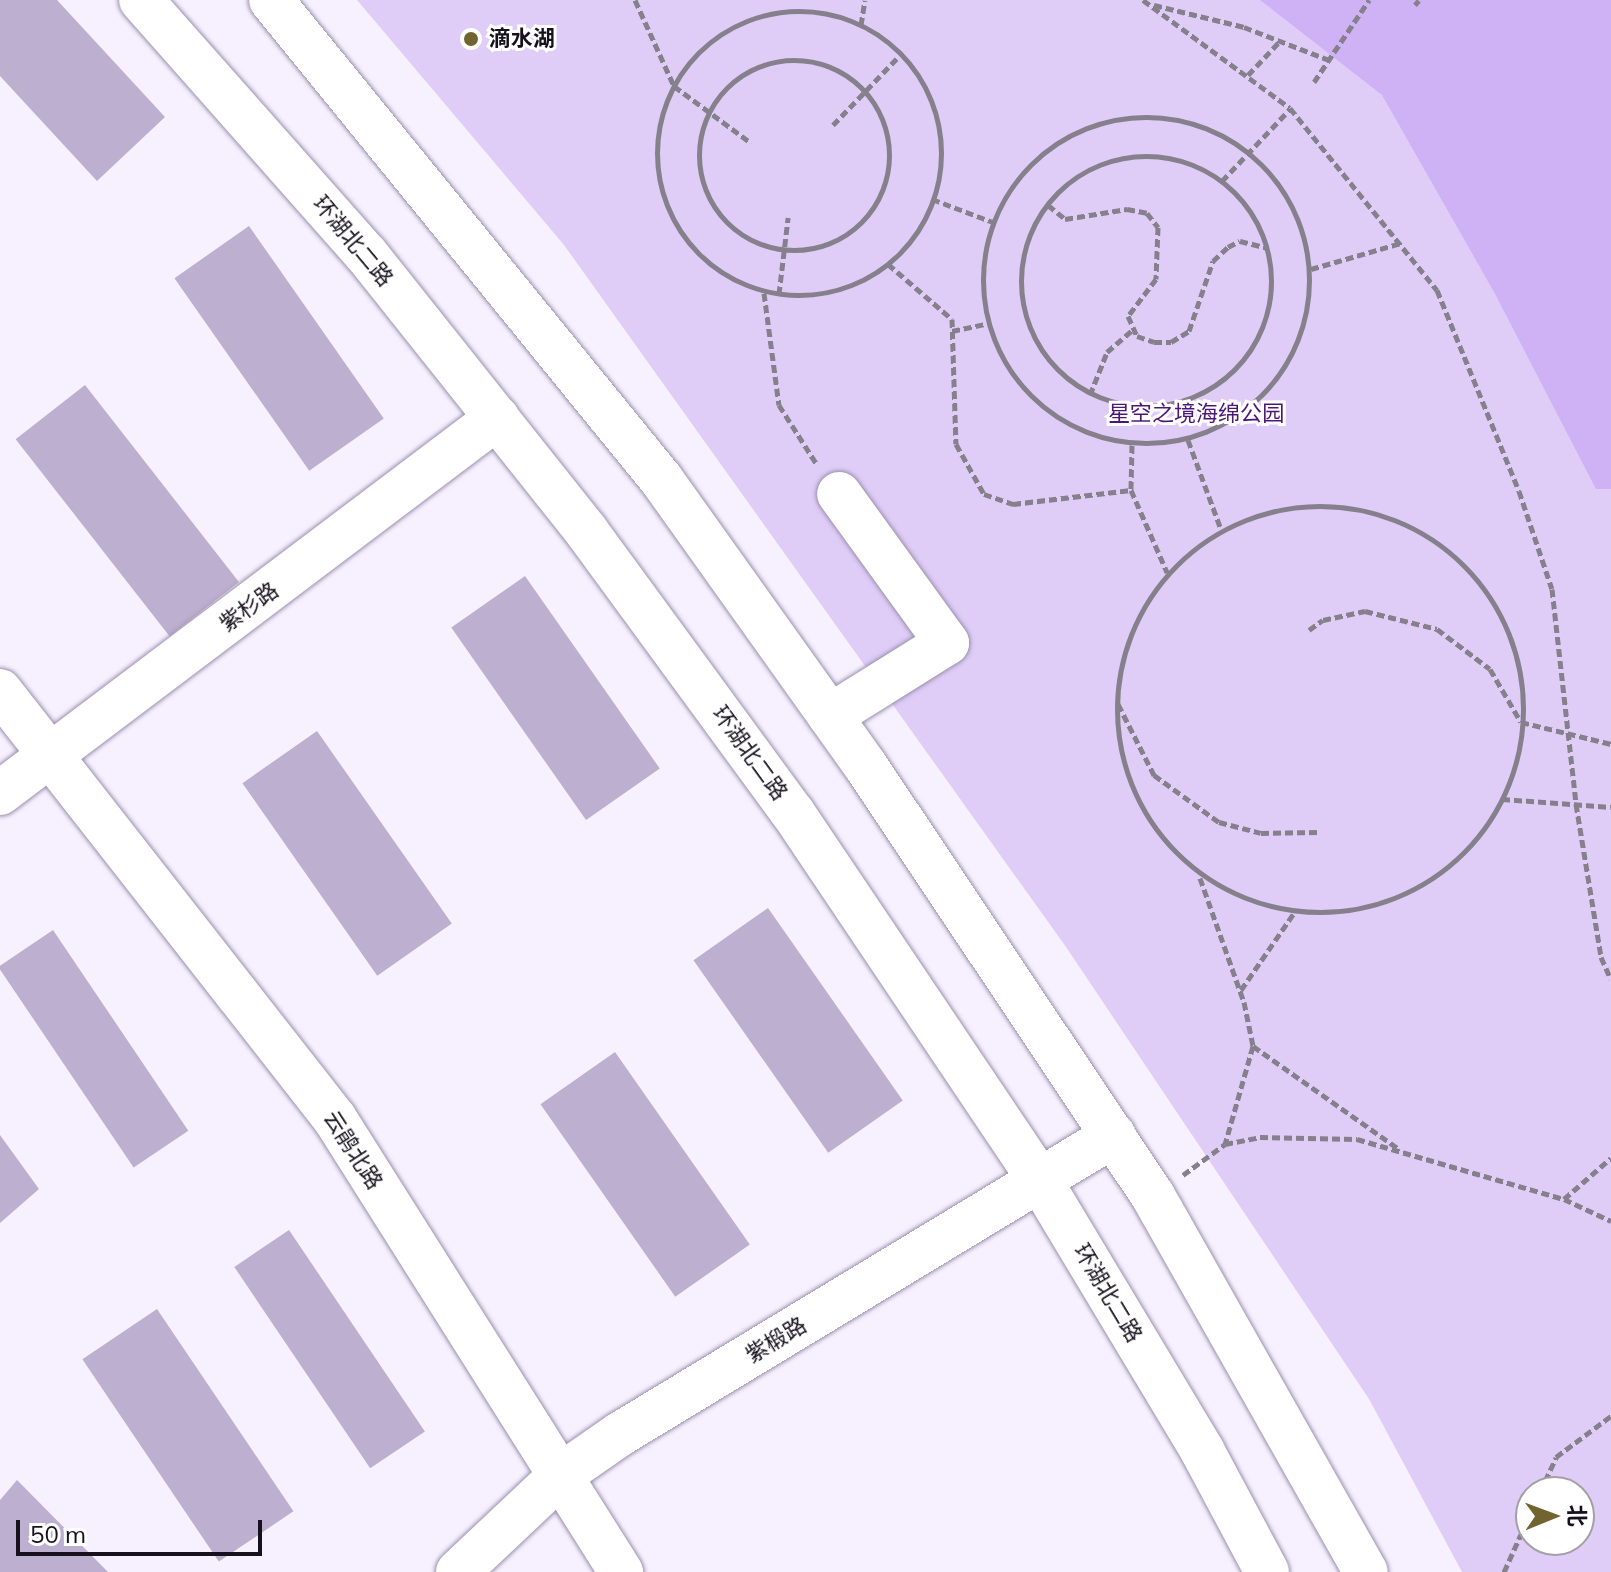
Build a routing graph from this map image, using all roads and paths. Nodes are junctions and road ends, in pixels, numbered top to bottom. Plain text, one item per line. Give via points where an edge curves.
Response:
1 (141, 0) edge
2 (271, 0) edge
3 (635, 0) edge
4 (865, 0) edge
5 (1369, 0) edge
6 (1146, 2) edge
7 (861, 25) junction
8 (1280, 41) junction
9 (901, 54) junction
10 (1329, 60) junction
11 (1248, 75) junction
12 (1314, 82) dead end
13 (674, 86) junction
14 (865, 92) junction
15 (1290, 108) junction
16 (709, 115) junction
17 (833, 125) dead end
18 (751, 143) dead end
19 (1246, 152) junction
20 (1222, 181) junction
21 (932, 199) junction
22 (1048, 205) junction
23 (788, 218) dead end
24 (993, 222) junction
25 (1401, 243) junction
26 (1268, 248) junction
27 (786, 249) junction
28 (888, 264) junction
29 (1311, 269) junction
30 (764, 293) junction
31 (779, 294) junction
32 (989, 323) junction
33 (1133, 329) junction
34 (952, 331) junction
35 (1090, 395) junction
36 (497, 418) junction
37 (1188, 440) junction
38 (1132, 445) junction
39 (1131, 490) junction
40 (839, 494) joint
41 (1221, 529) junction
42 (1167, 572) junction
43 (1309, 630) dead end
44 (0, 691) edge
45 (1115, 700) junction
46 (830, 716) junction
47 (1521, 722) junction
48 (1567, 733) junction
49 (1611, 744) edge
50 (51, 752) junction
51 (0, 793) edge
52 (1502, 799) junction
53 (1576, 804) junction
54 (1611, 807) edge
55 (1320, 832) dead end
56 (1199, 873) junction
57 (1296, 910) junction
58 (1611, 979) edge
59 (1240, 990) junction
60 (1253, 1046) junction
61 (1114, 1135) junction
62 (1225, 1144) junction
63 (1404, 1152) junction
64 (1611, 1158) edge
65 (1041, 1182) junction
66 (1153, 1196) junction
67 (1564, 1199) junction
68 (1611, 1221) edge
69 (1611, 1416) edge
70 (561, 1475) junction
71 (1547, 1476) edge
72 (1515, 1548) edge
73 (458, 1572) edge
74 (621, 1572) edge
75 (1267, 1572) edge
76 (1366, 1572) edge
77 (1504, 1572) edge

1 - 36 main road, 环湖北二路 via 366,254
2 - 46 main road via 661,479
3 - 13 path
4 - 7 path
5 - 10 path
6 - 8 path
6 - 11 path
7 - 9 path
7 - 13 path via 803,9 757,15 715,36 683,68
8 - 10 path
8 - 11 path
9 - 14 path
9 - 21 path via 921,78 939,123 941,171
10 - 12 path
11 - 15 path
13 - 16 path
13 - 30 path via 662,110 655,156 664,202 687,243 710,264
14 - 16 path via 829,65 799,59 768,62 739,76
14 - 17 path
14 - 27 path via 877,106 888,136 889,167 880,198 861,224 835,241 805,250
15 - 19 path
15 - 25 path
16 - 18 path
16 - 27 path via 699,157 705,188 721,216 744,236
19 - 20 path
19 - 24 path via 1221,133 1167,116 1115,118 1066,136 1025,168
19 - 29 path via 1266,167 1297,214
20 - 22 path via 1186,161 1145,155 1103,162 1067,183
20 - 26 path via 1251,211
21 - 24 path
21 - 28 path via 927,218
22 - 33 path via 1065,219 1127,209 1147,213 1158,227 1156,279 1128,316
22 - 35 path via 1023,253 1021,295 1033,336 1056,370
23 - 27 path
24 - 32 path via 983,262
25 - 29 path
25 - 48 path via 1437,290 1519,491 1552,589
26 - 33 path via 1240,241 1213,261 1189,331 1171,342 1145,339
26 - 35 path via 1272,289 1262,329 1241,364 1209,391 1171,405 1130,407
27 - 31 path
28 - 31 path via 858,284 812,296
28 - 34 path via 952,319
29 - 37 path via 1304,326 1280,376 1239,416
30 - 31 path
30 - 40 path via 779,405
32 - 34 path
32 - 38 path via 1004,364 1038,404 1082,432
33 - 35 path via 1107,352
34 - 39 path via 956,444 984,494 1013,504
36 - 50 main road, 紫杉路
36 - 65 main road, 环湖北二路 via 793,813
37 - 38 path
37 - 41 path
38 - 39 path
39 - 42 path
40 - 46 main road via 947,643
41 - 42 path
41 - 47 path via 1301,506 1356,507 1418,529 1469,569 1505,623 1523,686
42 - 45 path via 1130,632
43 - 47 path via 1323,620 1365,611 1437,629 1490,669
44 - 50 main road, 云鹃北路
45 - 55 path via 1154,775 1219,822 1261,833
45 - 56 path via 1124,769 1155,831
46 - 61 main road
47 - 48 path
47 - 52 path via 1520,751
48 - 49 path
48 - 53 path
50 - 51 main road, 紫杉路
50 - 70 main road, 云鹃北路 via 335,1119
52 - 53 path
52 - 57 path via 1455,863 1400,898 1337,914
53 - 54 path
53 - 58 path via 1601,957
56 - 57 path via 1268,908
56 - 59 path
57 - 59 path
59 - 60 path
60 - 62 path
60 - 63 path
61 - 65 main road, 紫椴路
61 - 66 main road
62 - 63 path via 1260,1137 1357,1139
62 - 66 path
63 - 67 path
64 - 67 path
65 - 70 main road, 紫椴路 via 620,1434
65 - 75 main road, 环湖北二路 via 1203,1452
66 - 76 main road
67 - 68 path
69 - 71 path via 1556,1457
70 - 73 main road, 紫椴路
70 - 74 main road, 云鹃北路
72 - 77 path

